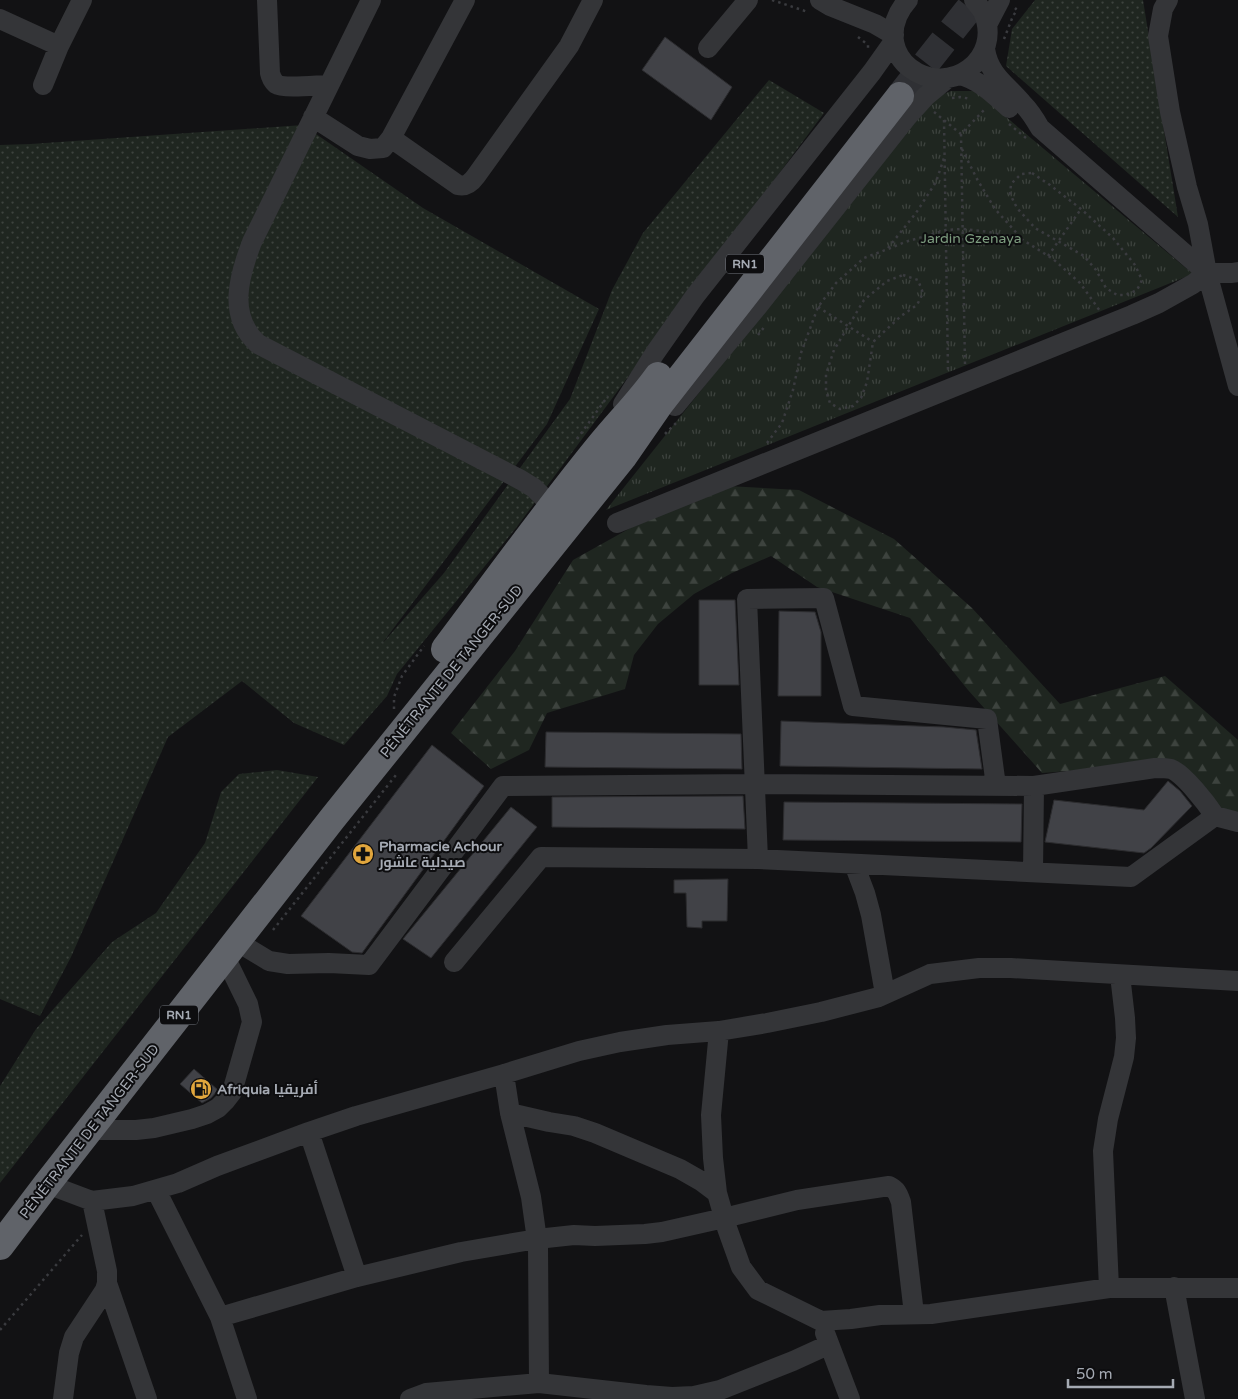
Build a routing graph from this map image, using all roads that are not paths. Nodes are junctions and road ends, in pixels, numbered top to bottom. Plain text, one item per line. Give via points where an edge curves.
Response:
1 (82, 0) edge
2 (267, 0) edge
3 (371, 0) edge
4 (465, 0) edge
5 (593, 0) edge
6 (748, 0) edge
7 (820, 0) edge
8 (908, 0) edge
9 (974, 0) edge
10 (1168, 0) edge
11 (1005, 3) edge
12 (0, 20) edge
13 (987, 25) junction
14 (894, 38) junction
15 (59, 46) junction
16 (994, 47) junction
17 (708, 48) dead end
18 (954, 76) junction
19 (43, 85) dead end
20 (329, 85) junction
21 (893, 90) tunnel mouth
22 (313, 118) junction
23 (1036, 136) junction
24 (391, 138) junction
25 (1238, 272) edge
26 (1207, 273) junction
27 (1238, 386) edge
28 (613, 450) junction
29 (552, 506) junction
30 (617, 523) dead end
31 (403, 717) junction
32 (351, 782) junction
33 (755, 784) junction
34 (996, 786) junction
35 (1034, 786) junction
36 (1215, 816) junction
37 (1238, 822) edge
38 (758, 859) junction
39 (854, 864) junction
40 (1033, 872) junction
41 (231, 949) junction
42 (454, 962) dead end
43 (1120, 975) junction
44 (1238, 982) edge
45 (885, 994) junction
46 (718, 1030) junction
47 (504, 1074) junction
48 (510, 1113) junction
49 (89, 1130) junction
50 (309, 1132) junction
51 (46, 1184) junction
52 (156, 1190) junction
53 (717, 1193) junction
54 (94, 1211) junction
55 (724, 1218) junction
56 (0, 1220) edge
57 (537, 1239) junction
58 (0, 1246) edge
59 (357, 1277) junction
60 (107, 1283) junction
61 (1174, 1287) junction
62 (1109, 1288) junction
63 (1238, 1288) edge
64 (914, 1314) junction
65 (220, 1317) junction
66 (821, 1321) junction
67 (828, 1345) junction
68 (539, 1383) junction
69 (63, 1399) edge
70 (148, 1399) edge
71 (247, 1399) edge
72 (410, 1399) edge
73 (850, 1399) edge
74 (1195, 1399) edge

1 - 15 street
2 - 20 street via 273,81 284,86
3 - 20 street
4 - 24 street
5 - 24 street via 569,46 468,185 458,185
6 - 17 street
7 - 14 street via 875,24
8 - 14 street via 897,15
9 - 13 street
10 - 26 street via 1158,36 1172,121
11 - 13 street
12 - 15 street
13 - 16 street via 988,38
14 - 18 street via 900,58 916,73 937,79
14 - 28 street via 872,72 674,324 636,382
15 - 19 street
16 - 18 street via 970,69
16 - 23 street via 986,58 994,74 1022,102
18 - 23 street via 968,77 984,85 1031,124
18 - 28 street via 926,96 907,116 758,306 645,439
20 - 22 street
21 - 28 highway, PÉNÉTRANTE DE TANGER-SUD / RN1 via 659,405
22 - 24 street via 358,146 382,148
22 - 29 street via 247,256 239,303 245,329 267,349 521,480
23 - 26 street
25 - 26 street
26 - 27 street
26 - 30 street via 1159,303 1132,315
28 - 29 highway, PÉNÉTRANTE DE TANGER-SUD / RN1
28 - 31 highway, PÉNÉTRANTE DE TANGER-SUD / RN1
29 - 31 highway, PÉNÉTRANTE DE TANGER-SUD / RN1 via 443,653
31 - 32 highway, PÉNÉTRANTE DE TANGER-SUD / RN1
32 - 41 highway, PÉNÉTRANTE DE TANGER-SUD / RN1
32 - 56 highway, PÉNÉTRANTE DE TANGER-SUD / RN1 via 212,950
33 - 34 street
33 - 34 street via 747,599 824,598 853,706 987,719
33 - 38 street
33 - 41 street via 503,786 369,965 288,964
34 - 35 street
35 - 36 street via 1170,768 1179,773
35 - 40 street
36 - 37 street
36 - 40 street via 1131,877
38 - 39 street
38 - 42 street via 541,857
39 - 40 street
39 - 45 street via 871,915
41 - 49 highway, PÉNÉTRANTE DE TANGER-SUD / RN1
41 - 49 street via 252,1022 232,1092 225,1101 207,1114 154,1128
43 - 44 street
43 - 45 street via 979,968 930,974
43 - 62 street via 1126,1038 1103,1151
45 - 46 street via 821,1012
46 - 47 street via 620,1042
46 - 53 street via 711,1115
47 - 48 street
47 - 50 street
48 - 53 street via 596,1133 680,1169
48 - 57 street via 531,1197
49 - 51 highway, PÉNÉTRANTE DE TANGER-SUD / RN1
50 - 52 street
50 - 59 street
51 - 54 street
51 - 58 highway, PÉNÉTRANTE DE TANGER-SUD / RN1
52 - 54 street
52 - 65 street
53 - 55 street
54 - 60 street
55 - 57 street via 645,1234
55 - 64 street via 797,1200 883,1186 894,1188 901,1202
55 - 66 street via 741,1267 758,1290
57 - 59 street via 461,1252
57 - 68 street
59 - 65 street
60 - 69 street via 74,1337
60 - 70 street
61 - 62 street
61 - 63 street
61 - 74 street
62 - 64 street
64 - 66 street
65 - 71 street
66 - 67 street
67 - 68 street via 720,1390 694,1396 654,1396
67 - 73 street
68 - 72 street via 426,1393

